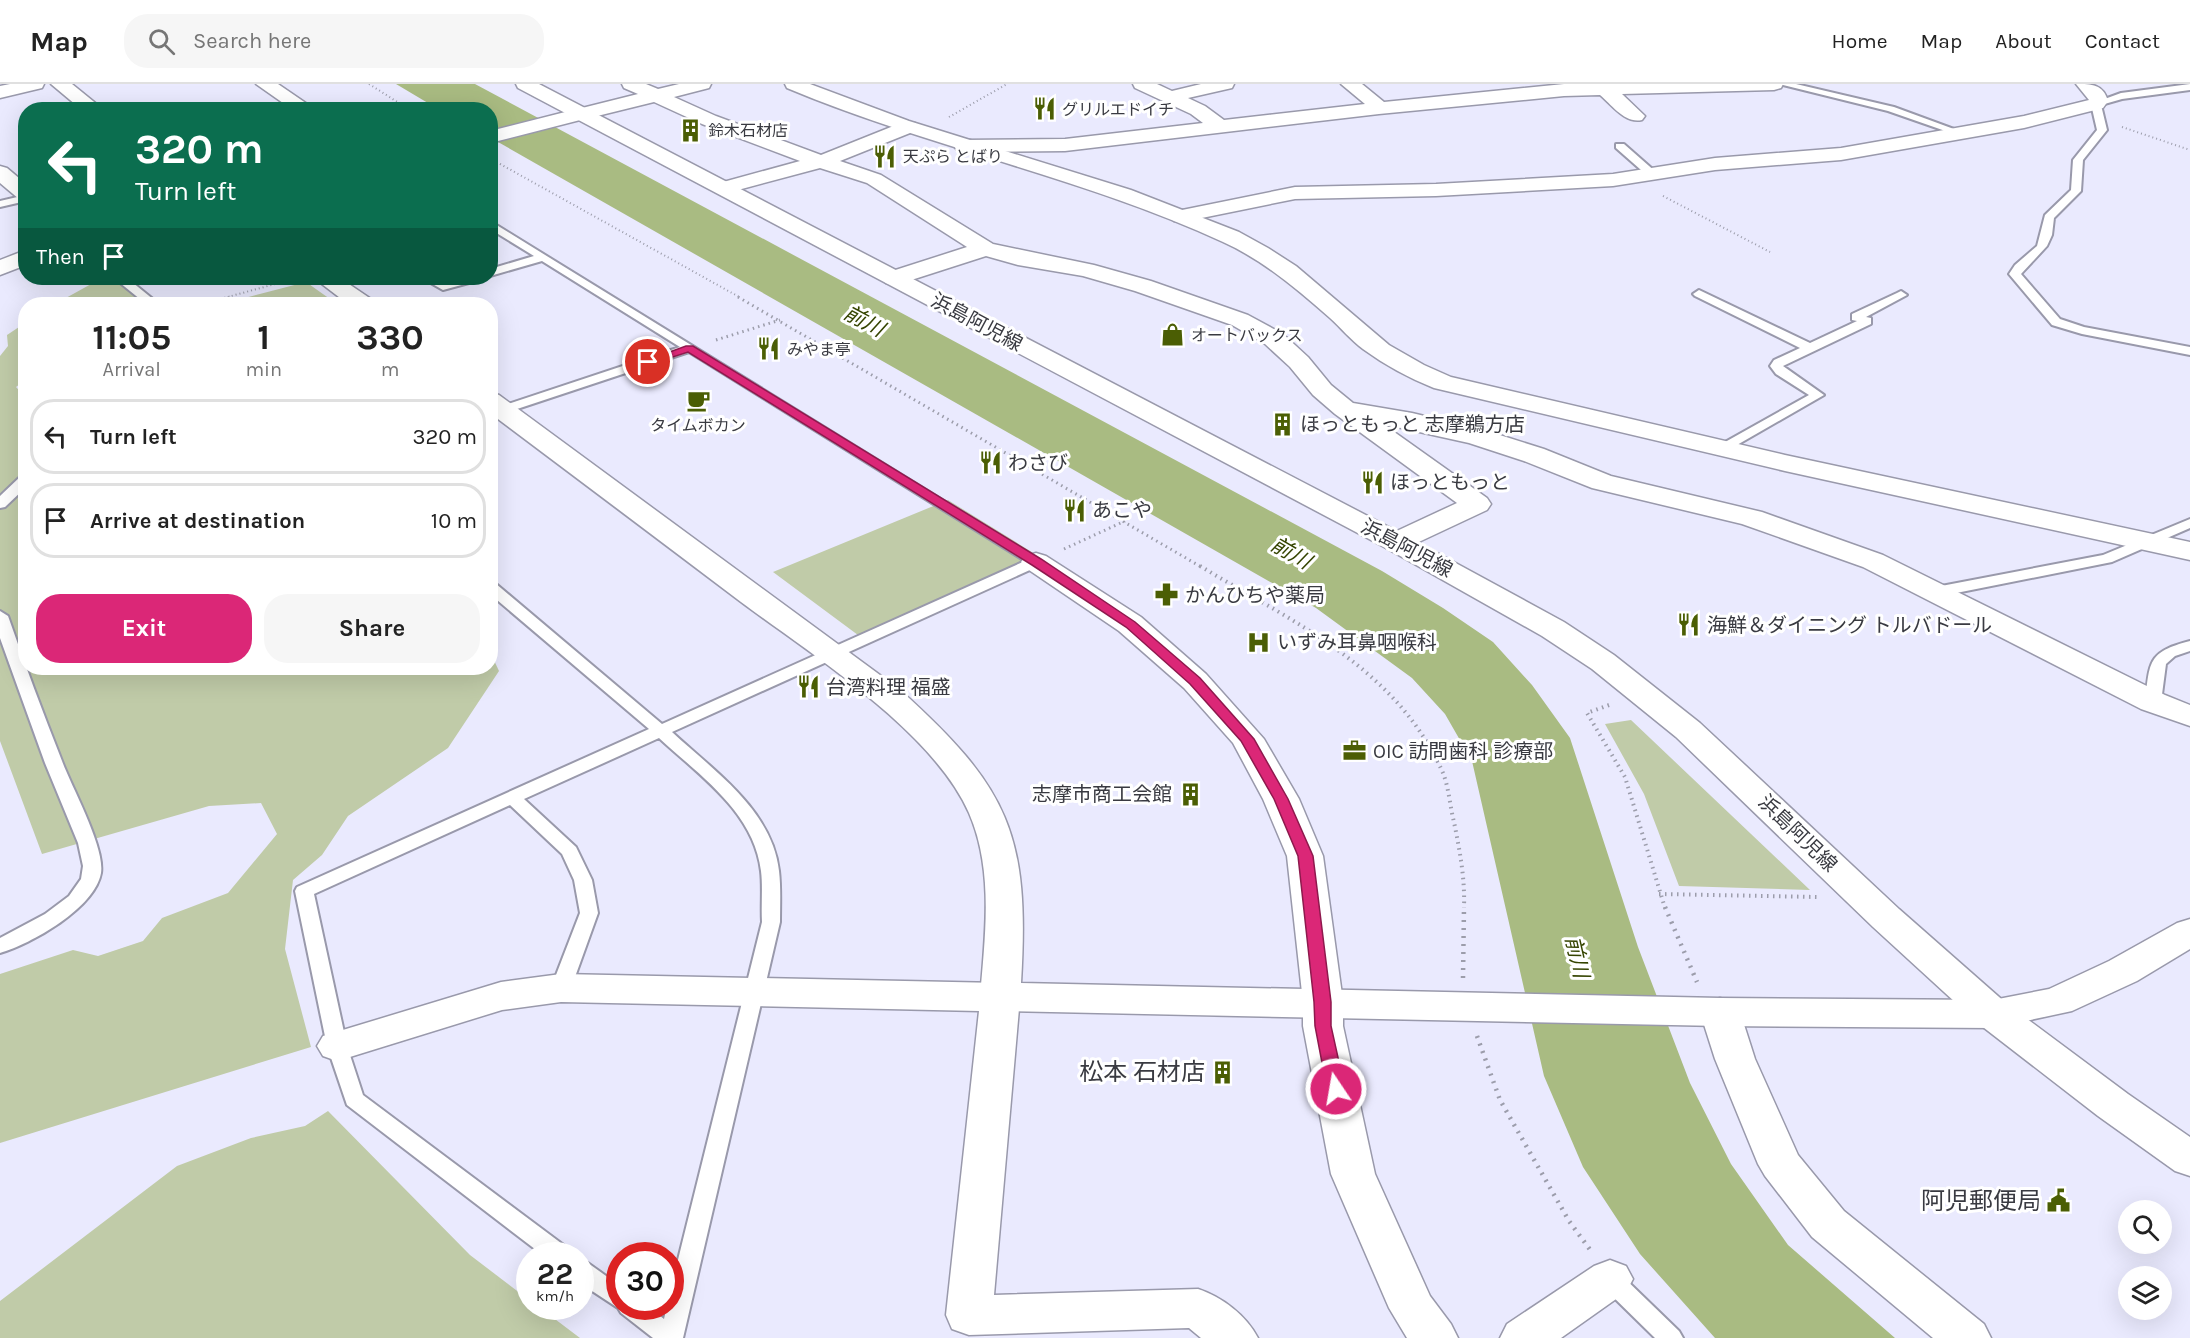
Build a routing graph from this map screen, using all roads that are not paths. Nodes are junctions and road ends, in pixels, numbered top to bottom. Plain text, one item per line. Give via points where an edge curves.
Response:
1 (35, 84) edge
2 (60, 84) edge
3 (265, 84) edge
4 (525, 84) edge
5 (631, 84) edge
6 (702, 84) edge
7 (794, 84) edge
8 (1142, 84) edge
9 (1225, 84) edge
10 (1350, 84) edge
11 (1774, 84) edge
12 (1784, 84) edge
13 (2085, 84) edge
14 (2190, 87) edge
15 (1604, 88) junction
16 (0, 92) edge
17 (655, 95) junction
18 (1170, 97) junction
19 (84, 102) edge
20 (294, 102) edge
21 (1379, 108) junction
22 (2097, 112) junction
23 (572, 116) junction
24 (1635, 116) dead end
25 (1222, 128) junction
26 (915, 129) junction
27 (1958, 132) junction
28 (498, 135) edge
29 (964, 146) junction
30 (1620, 146) dead end
31 (821, 162) junction
32 (0, 172) edge
33 (1644, 176) junction
34 (723, 188) junction
35 (18, 189) edge
36 (18, 199) edge
37 (0, 204) edge
38 (1182, 216) junction
39 (498, 229) edge
40 (985, 249) junction
41 (544, 257) junction
42 (18, 260) edge
43 (0, 268) edge
44 (498, 271) edge
45 (894, 278) junction
46 (129, 285) edge
47 (336, 285) edge
48 (1699, 294) dead end
49 (1901, 295) dead end
50 (144, 297) edge
51 (353, 297) edge
52 (690, 348) junction
53 (1810, 348) junction
54 (2190, 351) edge
55 (498, 407) edge
56 (1344, 408) junction
57 (498, 410) edge
58 (1723, 448) junction
59 (18, 487) edge
60 (0, 504) edge
61 (2190, 523) edge
62 (1396, 542) junction
63 (2150, 542) junction
64 (2190, 551) edge
65 (1036, 562) junction
66 (1936, 592) junction
67 (498, 593) edge
68 (0, 616) edge
69 (2190, 646) edge
70 (832, 654) junction
71 (18, 665) edge
72 (22, 675) edge
73 (2153, 702) junction
74 (2190, 716) edge
75 (661, 731) junction
76 (513, 798) junction
77 (2190, 932) edge
78 (0, 946) edge
79 (561, 988) junction
80 (755, 992) junction
81 (1000, 997) junction
82 (1323, 1002) junction
83 (1707, 1004) junction
84 (1993, 1014) junction
85 (337, 1046) junction
86 (2190, 1159) edge
87 (542, 1242) edge
88 (1610, 1279) joint
89 (647, 1320) edge
90 (968, 1326) edge
91 (671, 1338) edge
92 (1234, 1338) edge
93 (1434, 1338) edge
94 (1524, 1338) edge
95 (1671, 1338) edge
96 (1967, 1338) edge

1 - 16 street
2 - 19 street
3 - 20 street
4 - 23 street, 浜島阿児線
5 - 17 street
6 - 17 street
7 - 26 street
8 - 18 street
9 - 18 street
10 - 21 street
11 - 15 street
12 - 27 lane via 1891,109
13 - 22 street via 2097,94
14 - 22 lane via 2121,96
15 - 21 street
15 - 24 street
17 - 23 street
17 - 31 street
18 - 25 street via 1198,110
21 - 25 street
22 - 27 street
22 - 54 lane via 2102,130 2078,160 2076,190 2049,217 2043,247 2015,276 2052,319 2063,324
23 - 28 street
23 - 34 street, 浜島阿児線
25 - 29 street via 1065,145
26 - 29 street
26 - 31 street
27 - 33 street via 1841,154 1715,164
29 - 38 street via 1109,189
30 - 33 lane
31 - 34 street
31 - 40 street via 874,179
32 - 35 street
33 - 38 street via 1436,190 1295,193
34 - 45 street, 浜島阿児線
36 - 37 lane
38 - 58 street via 1267,256 1370,342 1420,374 1482,393
39 - 41 lane
40 - 45 street
40 - 56 street via 1086,270 1240,320 1274,339
41 - 44 lane
41 - 52 lane
42 - 43 street
45 - 62 street, 浜島阿児線
46 - 50 lane
47 - 51 street
48 - 53 lane
49 - 53 lane via 1856,316 1867,321
52 - 55 lane
52 - 65 lane
53 - 58 lane via 1776,366 1818,395
56 - 62 street via 1478,504
56 - 66 street via 1478,437 1602,483 1752,518 1873,561
57 - 70 street
58 - 63 street
59 - 60 lane
61 - 63 lane
62 - 84 street, 浜島阿児線 via 1553,629 1646,694
63 - 64 street
63 - 66 lane via 2107,559
65 - 70 lane
65 - 82 street via 1130,624 1195,681 1247,739 1281,799 1305,856
66 - 73 street
67 - 75 lane
68 - 71 lane
69 - 73 lane via 2169,653 2158,663
70 - 75 lane
70 - 81 street via 887,696 934,740 975,790 996,839 1005,894
72 - 78 lane via 91,854 92,866 91,878 75,900 52,919
73 - 74 street
75 - 76 lane
75 - 80 lane via 738,802 760,834 771,870 771,922
76 - 79 lane via 570,851 583,880 589,913
76 - 85 lane via 304,891
77 - 84 street via 2123,971 2058,1000
79 - 80 street
79 - 85 street via 501,996
80 - 81 street
80 - 91 lane
81 - 82 street
81 - 90 street
82 - 83 street via 1470,1007
82 - 93 street via 1323,1026 1353,1174 1412,1308
83 - 84 street
83 - 96 street via 1780,1164 1828,1224
84 - 86 street, 浜島阿児線
85 - 87 lane via 354,1100
88 - 94 street
88 - 95 lane
89 - 91 lane
90 - 92 street via 1198,1308

